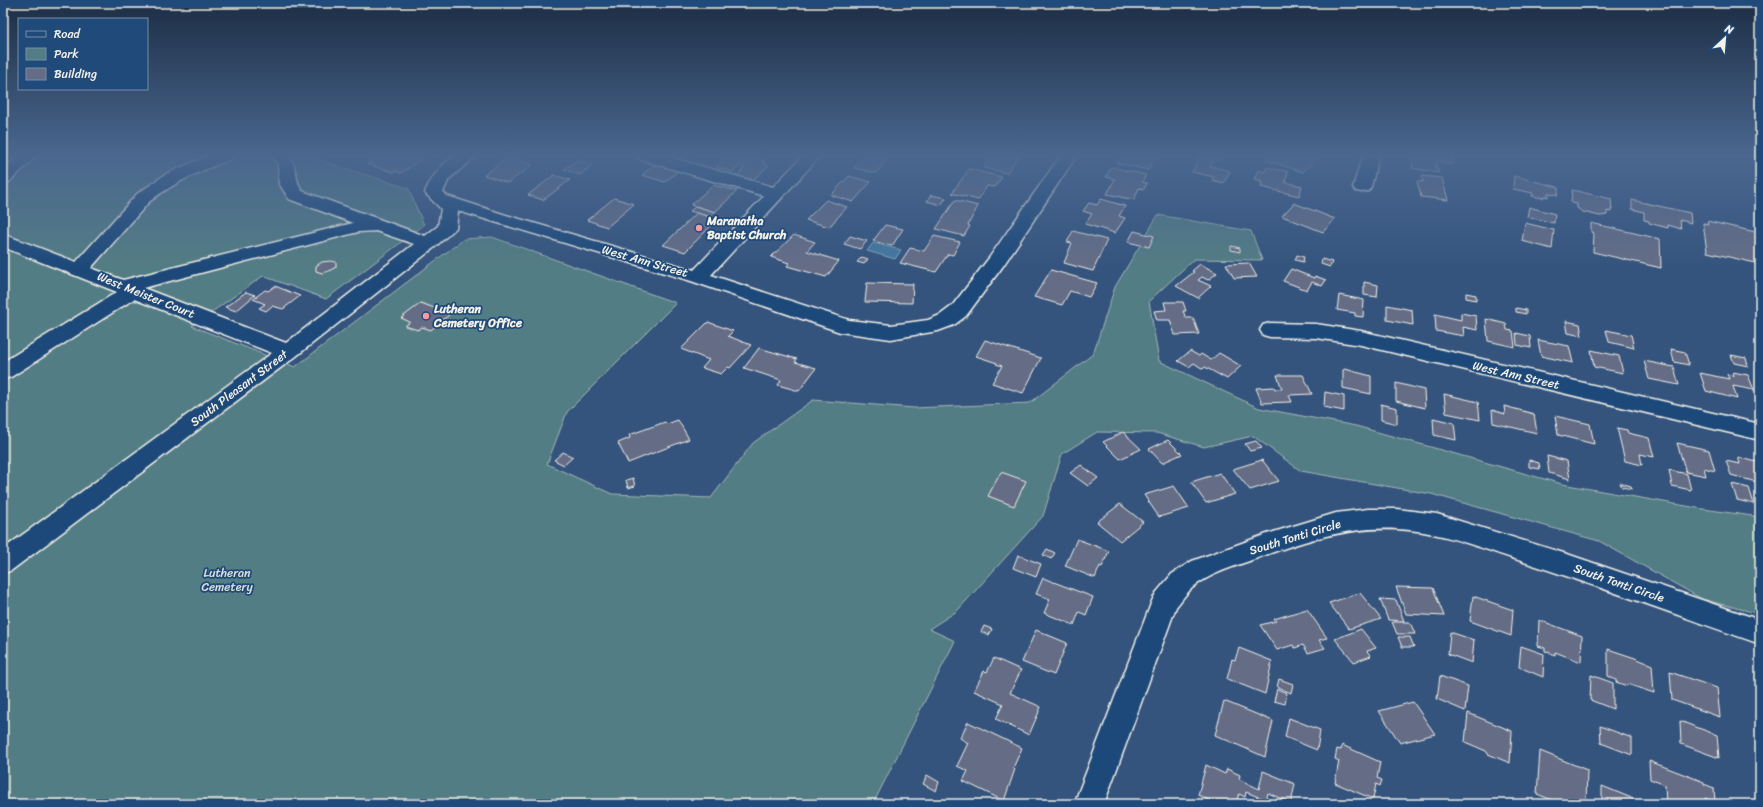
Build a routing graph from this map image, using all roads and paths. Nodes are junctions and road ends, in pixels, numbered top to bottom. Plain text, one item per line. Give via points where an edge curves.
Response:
1 (149, 193) edge
2 (294, 193) edge
3 (434, 193) edge
4 (771, 193) edge
5 (1043, 193) edge
6 (776, 194) joint
7 (442, 200) junction
8 (500, 220) junction
9 (378, 225) junction
10 (447, 228) junction
11 (428, 243) junction
12 (7, 245) edge
13 (80, 269) junction
14 (698, 277) junction
15 (130, 288) junction
16 (1270, 330) dead end
17 (288, 352) junction
18 (3, 372) edge
19 (1760, 432) edge
20 (3, 563) edge
21 (1760, 632) edge
22 (1089, 804) edge

1 - 13 street
2 - 9 street
3 - 7 street
4 - 6 street
5 - 14 street, West Ann Street via 959,311 947,320 931,326 891,332 847,327
6 - 14 street
7 - 8 street, West Ann Street
7 - 10 street via 450,208
8 - 10 street via 464,222
8 - 14 street, West Ann Street
9 - 11 street
9 - 15 street via 358,227 306,240
10 - 11 street, South Pleasant Street
11 - 17 street, South Pleasant Street
12 - 13 street, West Meister Court
13 - 15 street, West Meister Court
15 - 17 street, West Meister Court
15 - 18 street
16 - 19 street, West Ann Street via 1316,331 1361,338
17 - 20 street, South Pleasant Street
21 - 22 street, South Tonti Circle via 1570,566 1437,524 1397,519 1336,523 1227,559 1201,569 1181,582 1165,601

